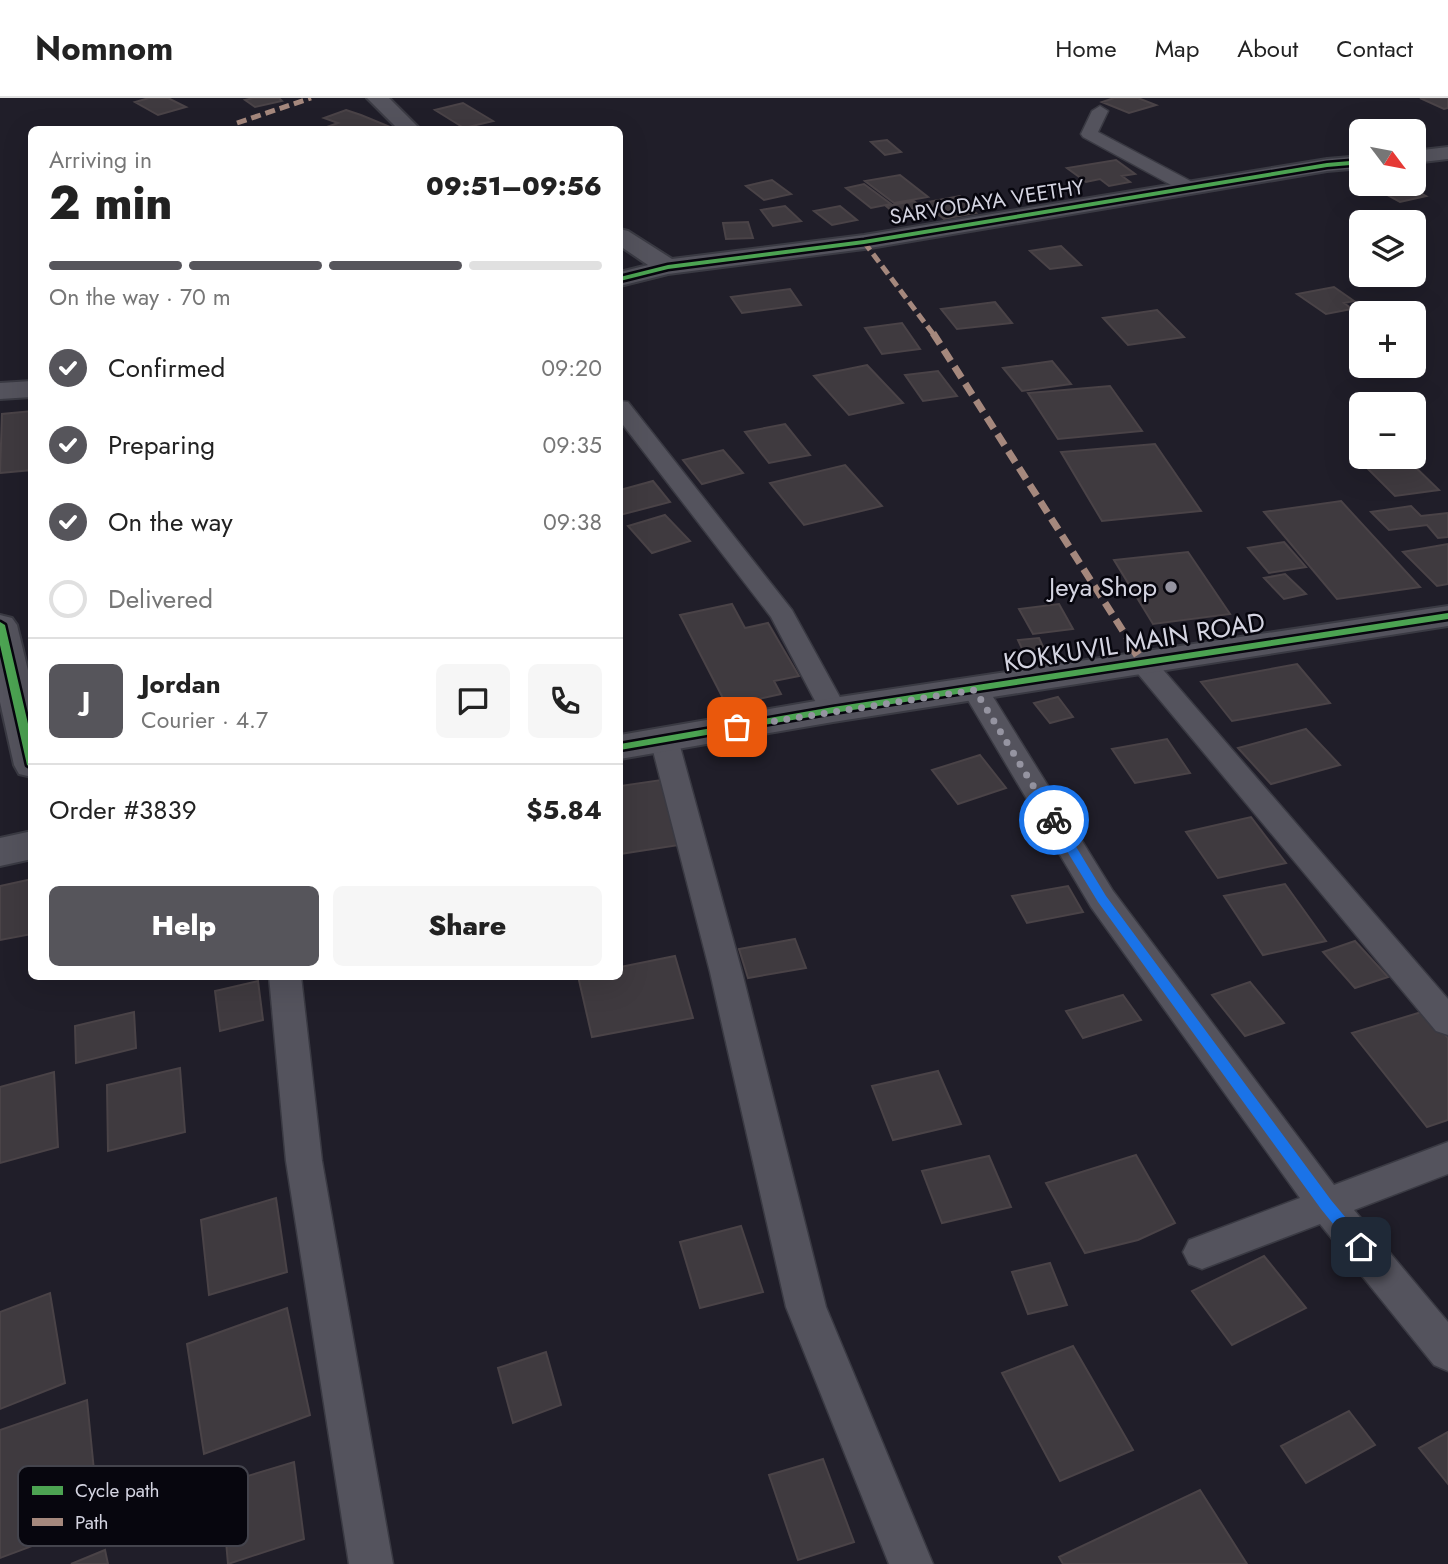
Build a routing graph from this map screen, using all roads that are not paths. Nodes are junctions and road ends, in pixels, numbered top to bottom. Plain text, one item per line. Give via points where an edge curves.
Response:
1 (377, 98) edge
2 (1100, 111) dead end
3 (407, 126) edge
4 (1448, 153) edge
5 (1426, 156) edge
6 (1349, 164) edge
7 (1190, 188) junction
8 (623, 238) edge
9 (668, 267) junction
10 (623, 278) edge
11 (28, 388) edge
12 (0, 391) edge
13 (623, 411) edge
14 (1448, 616) edge
15 (0, 625) edge
16 (1143, 663) junction
17 (975, 690) junction
18 (833, 710) junction
19 (664, 739) junction
20 (623, 746) edge
21 (28, 748) edge
22 (28, 846) edge
23 (0, 852) edge
24 (285, 980) edge
25 (1448, 1022) edge
26 (1448, 1158) edge
27 (1326, 1204) junction
28 (1202, 1252) dead end
29 (1448, 1352) edge
30 (372, 1564) edge
31 (911, 1564) edge

1 - 3 street
2 - 7 lane via 1090,134
4 - 5 street
6 - 7 street, SARVODAYA VEETHY
7 - 9 street, SARVODAYA VEETHY via 864,242
8 - 9 street
9 - 10 street, SARVODAYA VEETHY
11 - 12 street
13 - 18 lane via 783,615
14 - 16 street, KOKKUVIL MAIN ROAD
15 - 21 street
16 - 17 street, KOKKUVIL MAIN ROAD
16 - 25 lane
17 - 18 street, KOKKUVIL MAIN ROAD
17 - 27 lane via 1102,899
18 - 19 street, KOKKUVIL MAIN ROAD
19 - 20 street, KOKKUVIL MAIN ROAD
19 - 31 lane via 726,972 806,1307
22 - 23 street
24 - 30 lane via 304,1161
26 - 27 lane
27 - 28 lane
27 - 29 lane

